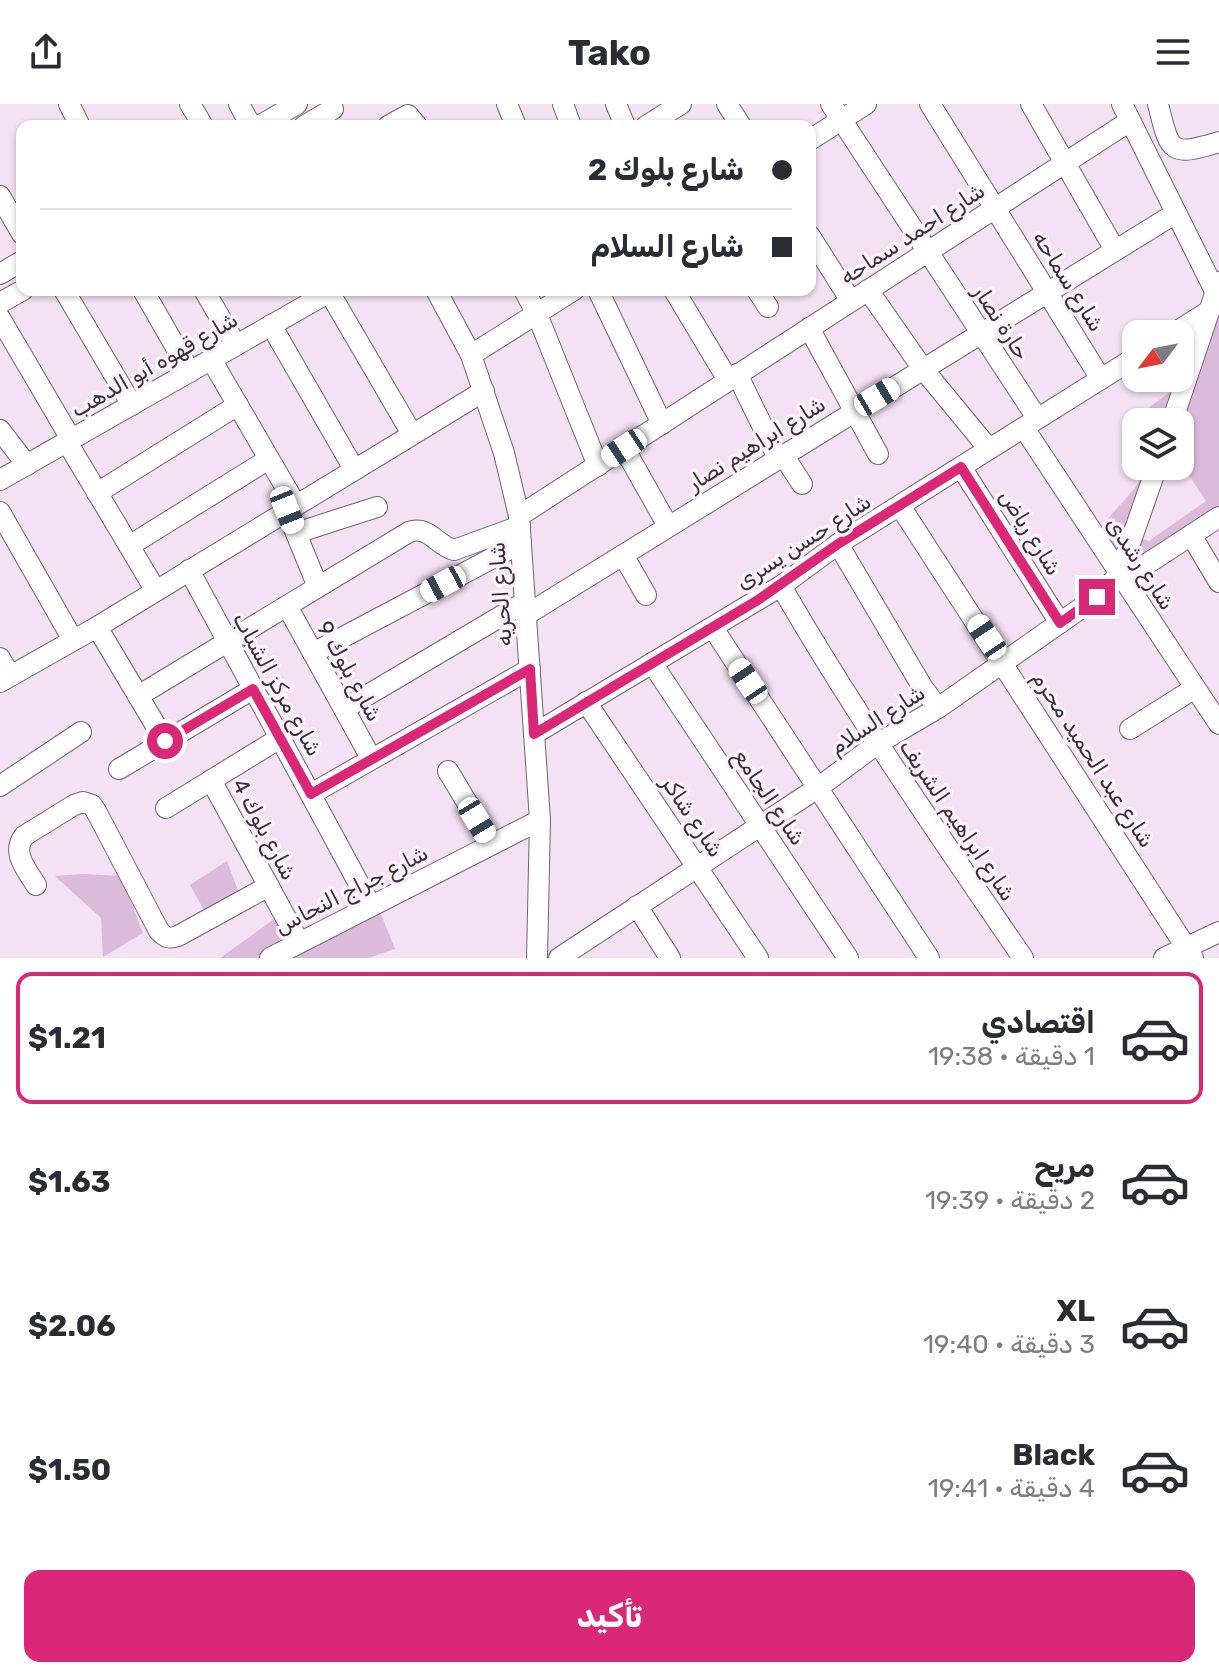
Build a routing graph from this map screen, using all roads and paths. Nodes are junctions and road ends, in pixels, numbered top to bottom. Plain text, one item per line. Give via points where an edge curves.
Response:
1 (297, 104) edge
2 (866, 104) edge
3 (930, 104) edge
4 (1031, 104) edge
5 (1158, 104) edge
6 (678, 105) edge
7 (836, 112) edge
8 (1126, 113) edge
9 (269, 120) edge
10 (658, 120) edge
11 (816, 134) edge
12 (1219, 142) edge
13 (1065, 163) junction
14 (0, 196) edge
15 (994, 208) junction
16 (1176, 213) junction
17 (16, 224) edge
18 (816, 243) edge
19 (1115, 250) junction
20 (927, 252) junction
21 (1049, 291) junction
22 (1215, 295) edge
23 (68, 296) edge
24 (146, 296) edge
25 (207, 296) edge
26 (321, 296) edge
27 (333, 296) edge
28 (439, 296) edge
29 (527, 296) edge
30 (565, 296) edge
31 (601, 296) edge
32 (678, 296) edge
33 (860, 296) junction
34 (537, 314) junction
35 (0, 318) edge
36 (1188, 320) edge
37 (271, 325) junction
38 (809, 328) junction
39 (981, 333) junction
40 (236, 345) junction
41 (471, 355) junction
42 (211, 359) junction
43 (1122, 366) edge
44 (923, 369) junction
45 (190, 372) junction
46 (733, 377) junction
47 (1101, 379) junction
48 (484, 391) junction
49 (132, 405) junction
50 (238, 405) junction
51 (1177, 408) edge
52 (854, 411) junction
53 (1030, 423) junction
54 (662, 424) junction
55 (0, 430) edge
56 (412, 434) junction
57 (69, 440) junction
58 (624, 448) junction
59 (989, 449) junction
60 (878, 454) dead end
61 (781, 456) junction
62 (269, 459) junction
63 (27, 465) junction
64 (598, 466) junction
65 (961, 467) junction
66 (354, 469) junction
67 (0, 480) edge
68 (1152, 480) edge
69 (802, 484) dead end
70 (97, 493) junction
71 (900, 506) junction
72 (377, 507) dead end
73 (292, 508) junction
74 (0, 512) edge
75 (1219, 517) edge
76 (668, 526) junction
77 (520, 528) junction
78 (296, 533) junction
79 (1191, 535) junction
80 (838, 544) junction
81 (129, 546) junction
82 (623, 555) junction
83 (189, 570) junction
84 (1119, 575) junction
85 (1219, 582) edge
86 (781, 586) junction
87 (318, 587) junction
88 (156, 591) junction
89 (646, 595) dead end
90 (287, 606) junction
91 (525, 608) junction
92 (1060, 623) junction
93 (97, 627) junction
94 (713, 628) junction
95 (73, 640) junction
96 (228, 642) junction
97 (313, 653) junction
98 (652, 663) junction
99 (1004, 663) junction
100 (530, 669) junction
101 (3, 672) edge
102 (1195, 688) junction
103 (253, 689) junction
104 (138, 696) junction
105 (586, 702) junction
106 (938, 708) junction
107 (344, 709) junction
108 (1219, 724) edge
109 (1130, 729) dead end
110 (81, 732) dead end
111 (534, 734) junction
112 (280, 738) junction
113 (165, 741) junction
114 (877, 744) junction
115 (371, 758) junction
116 (119, 769) dead end
117 (448, 771) dead end
118 (211, 780) junction
119 (0, 786) edge
120 (819, 787) junction
121 (311, 794) junction
122 (166, 808) dead end
123 (540, 820) junction
124 (760, 825) junction
125 (492, 844) junction
126 (698, 866) junction
127 (36, 885) dead end
128 (269, 886) junction
129 (371, 906) junction
130 (637, 906) junction
131 (1219, 932) edge
132 (299, 942) junction
133 (1190, 953) edge
134 (570, 955) edge
135 (271, 958) edge
136 (537, 958) edge
137 (670, 958) edge
138 (758, 958) edge
139 (848, 958) edge
140 (929, 958) edge
141 (1023, 958) edge
142 (1164, 958) edge

1 - 9 street
2 - 7 street
3 - 15 street, شارع سماحه
4 - 13 street
5 - 12 street via 1165,133 1177,149
6 - 10 street
7 - 11 street
7 - 20 street, حارة نصار
8 - 13 street, شارع احمد سماحه
8 - 16 street
13 - 15 street, شارع احمد سماحه
13 - 19 street
14 - 17 street
15 - 20 street, شارع احمد سماحه
15 - 21 street, شارع سماحه
16 - 19 street, شارع ابراهيم نصار
16 - 22 street
18 - 33 street
19 - 21 street, شارع ابراهيم نصار
20 - 33 street, شارع احمد سماحه
20 - 39 street, حارة نصار
21 - 39 street, شارع ابراهيم نصار
21 - 47 street, شارع سماحه
22 - 36 street
22 - 51 street
23 - 49 street
24 - 45 street
25 - 40 street
26 - 37 street, شارع قهوه أبو الدهب
27 - 56 street
28 - 41 street, شارع الحريه
29 - 34 street
30 - 34 street
31 - 54 street
32 - 46 street
33 - 38 street, شارع احمد سماحه
33 - 44 street
34 - 41 street
34 - 64 street
35 - 57 street
37 - 40 street, شارع قهوه أبو الدهب
37 - 66 street
38 - 46 street, شارع احمد سماحه
38 - 52 street
39 - 44 street, شارع ابراهيم نصار
39 - 53 street, حارة نصار
40 - 42 street, شارع قهوه أبو الدهب
41 - 48 street, شارع الحريه
42 - 45 street, شارع قهوه أبو الدهب
42 - 50 street
43 - 47 street, شارع حسن يسرى
44 - 52 street, شارع ابراهيم نصار
44 - 59 street
45 - 49 street, شارع قهوه أبو الدهب
46 - 54 street, شارع احمد سماحه
46 - 61 street
47 - 53 street, شارع حسن يسرى
48 - 56 street
48 - 77 street, شارع الحريه
49 - 57 street, شارع قهوه أبو الدهب
50 - 62 street
50 - 70 street
52 - 60 street
52 - 61 street, شارع ابراهيم نصار
53 - 59 street, شارع حسن يسرى
53 - 84 street, شارع رشدى
54 - 58 street, شارع احمد سماحه
55 - 63 street
56 - 66 street
57 - 63 street, شارع قهوه أبو الدهب
57 - 70 street
58 - 64 street, شارع احمد سماحه
58 - 76 street
59 - 65 street, شارع حسن يسرى
61 - 69 street
61 - 76 street, شارع ابراهيم نصار
62 - 73 street
62 - 81 street
63 - 67 street, شارع قهوه أبو الدهب
64 - 77 street, شارع احمد سماحه
65 - 71 street, شارع حسن يسرى
65 - 92 street, شارع رياض
66 - 73 street
68 - 84 street, شارع السلام
70 - 81 street
71 - 80 street, شارع حسن يسرى
71 - 99 street, شارع عبد الحميد محرم
72 - 78 street
73 - 78 street
73 - 83 street
74 - 95 street
75 - 79 street
76 - 82 street, شارع ابراهيم نصار
77 - 87 street via 454,550 419,529
77 - 91 street, شارع الحريه
77 - 97 street
78 - 87 street
79 - 84 street via 1139,569
79 - 85 street
80 - 86 street, شارع حسن يسرى
80 - 106 street
81 - 88 street
82 - 89 street
82 - 91 street, شارع ابراهيم نصار
83 - 88 street
83 - 96 street, شارع مركز الشباب
84 - 92 street, شارع السلام
84 - 102 street, شارع رشدى
86 - 94 street, شارع حسن يسرى
86 - 114 street, شارع ابراهيم الشريف
87 - 90 street
88 - 93 street
90 - 96 street
90 - 97 street, شارع بلوك 9
91 - 100 street, شارع الحريه
91 - 107 street, شارع ابراهيم نصار
92 - 99 street, شارع السلام
93 - 95 street
93 - 104 street
94 - 98 street, شارع حسن يسرى
94 - 120 street
95 - 101 street
96 - 103 street, شارع مركز الشباب
96 - 104 street
97 - 107 street, شارع بلوك 9
98 - 105 street, شارع حسن يسرى
98 - 124 street, شارع الجامع
99 - 106 street, شارع السلام
99 - 133 street, شارع عبد الحميد محرم
100 - 111 street, شارع الحريه
100 - 115 street
102 - 108 street, شارع رشدى
102 - 109 street
103 - 112 street, شارع مركز الشباب
103 - 113 street
104 - 113 street
105 - 111 street, شارع حسن يسرى
105 - 126 street, شارع شاكر
106 - 114 street, شارع السلام
107 - 115 street, شارع بلوك 9
110 - 119 street
111 - 123 street, شارع الحريه
112 - 118 street
112 - 121 street, شارع مركز الشباب
113 - 116 street
114 - 120 street, شارع السلام
114 - 141 street, شارع ابراهيم الشريف
115 - 121 street
117 - 125 street
118 - 122 street
118 - 128 street, شارع بلوك 4
120 - 124 street, شارع السلام
120 - 140 street
121 - 129 street, شارع مركز الشباب
123 - 125 street, شارع جراج النحاس
123 - 136 street, شارع الحريه
124 - 126 street, شارع السلام
124 - 139 street, شارع الجامع
125 - 129 street, شارع جراج النحاس
126 - 130 street, شارع السلام
126 - 138 street, شارع شاكر
127 - 128 street via 19,857 19,843 83,802 92,805 159,931 170,939
128 - 132 street, شارع بلوك 4
129 - 132 street, شارع جراج النحاس
130 - 134 street, شارع السلام
130 - 137 street
131 - 133 street
132 - 135 street, شارع جراج النحاس
133 - 142 street

